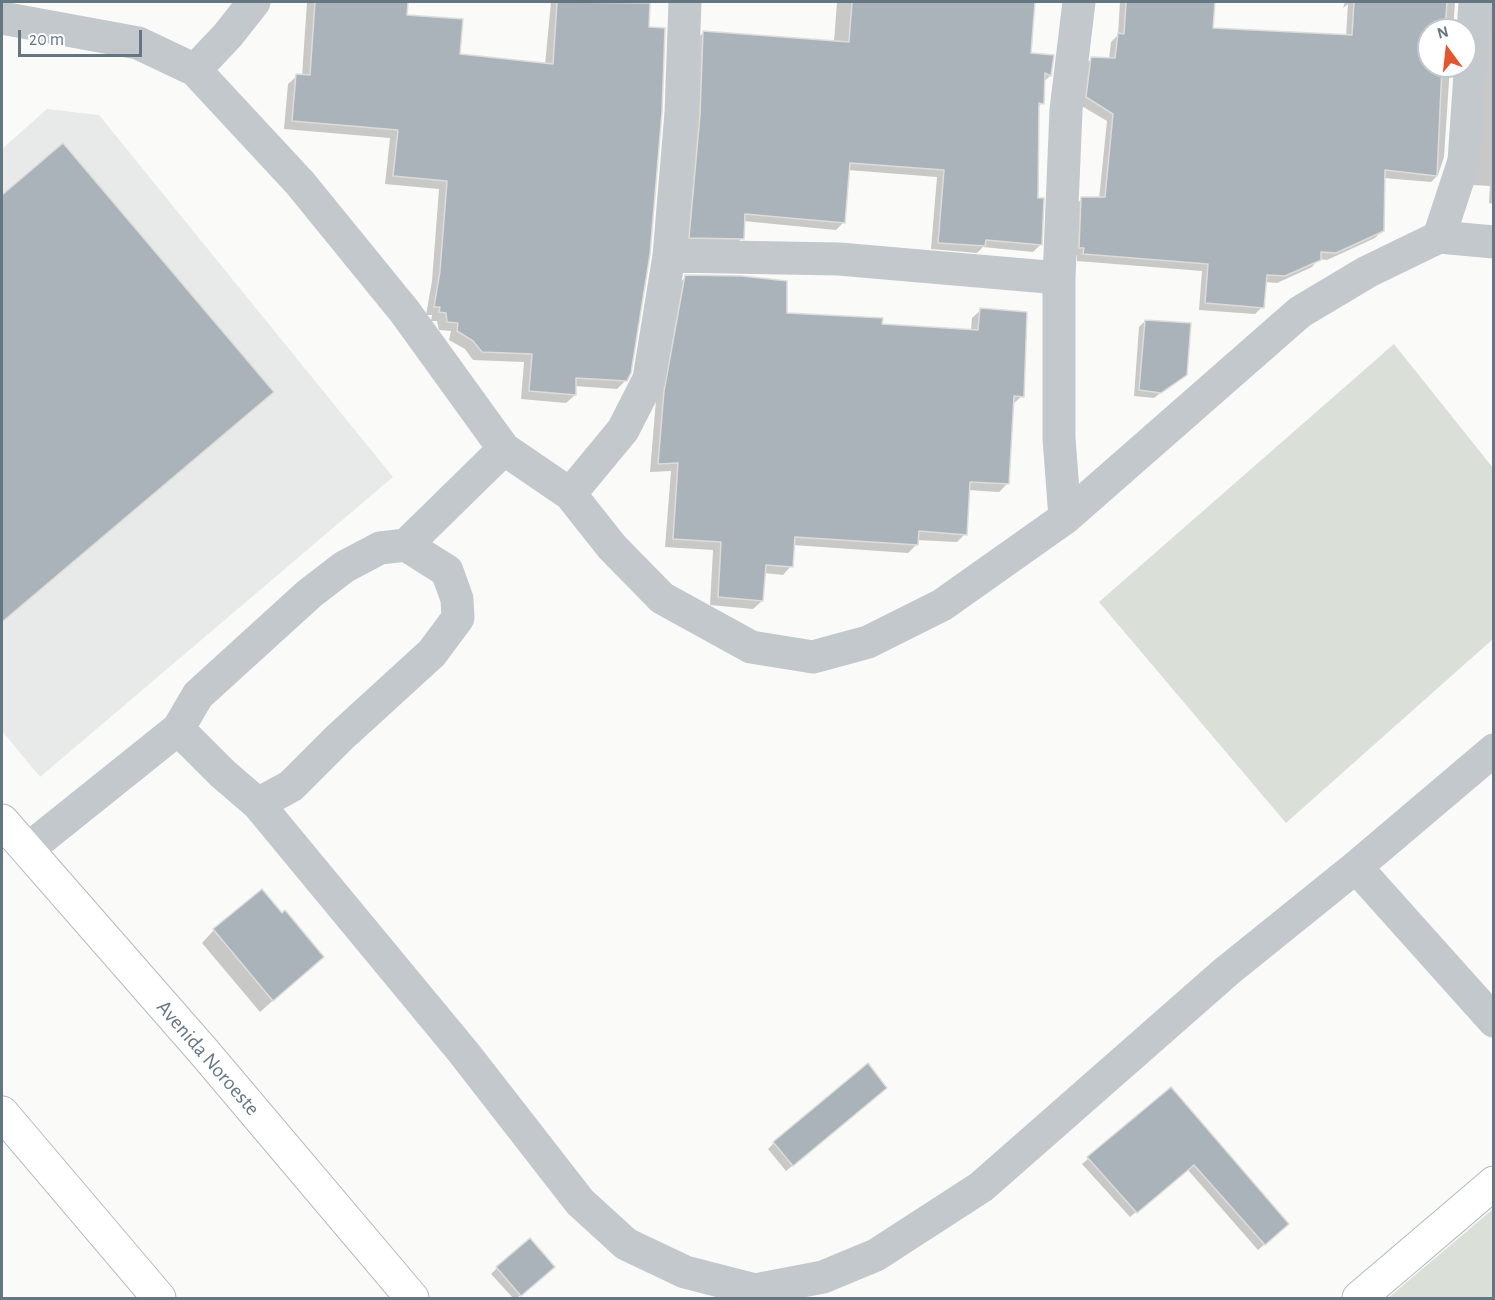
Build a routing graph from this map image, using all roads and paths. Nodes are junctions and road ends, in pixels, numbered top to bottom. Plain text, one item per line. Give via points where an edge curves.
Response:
1 (254, 2) edge
2 (685, 2) edge
3 (1078, 2) edge
4 (1475, 2) edge
5 (2, 18) edge
6 (195, 70) junction
7 (1439, 237) junction
8 (1494, 242) edge
9 (669, 256) junction
10 (1059, 278) junction
11 (504, 449) junction
12 (570, 494) junction
13 (1065, 518) junction
14 (406, 545) junction
15 (178, 729) junction
16 (1494, 750) edge
17 (258, 804) junction
18 (2, 821) edge
19 (27, 850) junction
20 (1356, 867) junction
21 (1494, 1020) edge
22 (2, 1113) edge
23 (1494, 1183) edge
24 (159, 1299) edge
25 (412, 1299) edge
26 (1359, 1299) edge

1 - 6 street
2 - 9 street
3 - 10 street via 1066,110
4 - 7 street via 1464,161
5 - 6 street via 138,43
6 - 11 street via 308,192 405,312
7 - 8 street
7 - 13 street via 1367,272 1300,312
9 - 10 street via 839,259
9 - 12 street via 649,379 624,430
10 - 13 street via 1059,438
11 - 12 street
11 - 14 street
12 - 13 street via 612,547 662,598 751,647 813,657 868,642 942,605
14 - 15 street via 380,548 344,567 309,594 198,695
14 - 17 street via 447,571 457,598 458,618 432,653 291,786
15 - 17 street
15 - 19 street
16 - 20 street
17 - 20 street via 464,1053 580,1202 626,1244 686,1272 755,1290 823,1277 876,1256 981,1187 1227,971
18 - 19 street, Avenida Noroeste
19 - 25 street, Avenida Noroeste
20 - 21 street
22 - 24 street
23 - 26 street

